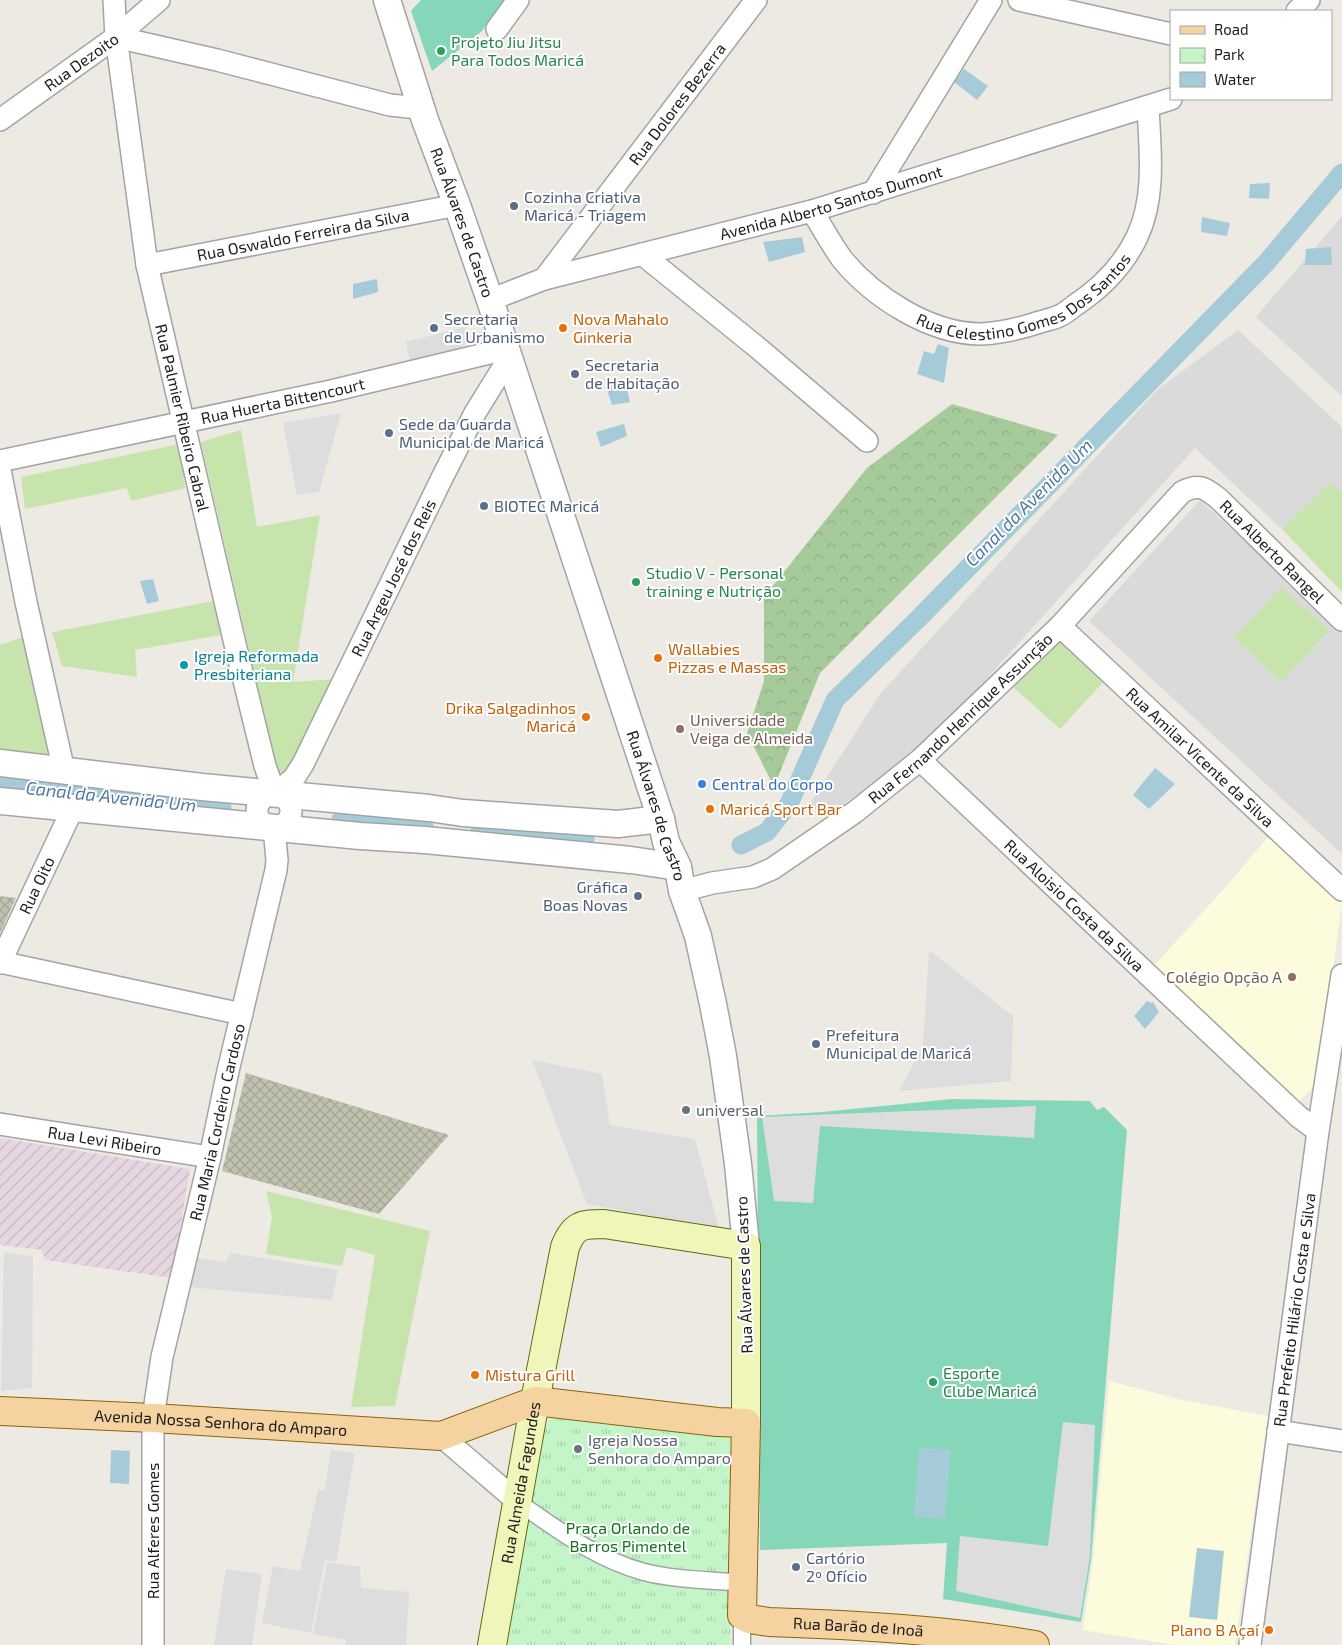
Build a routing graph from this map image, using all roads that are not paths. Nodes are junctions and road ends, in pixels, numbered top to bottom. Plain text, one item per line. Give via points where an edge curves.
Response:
1 (114, 0) edge
2 (159, 0) edge
3 (387, 0) edge
4 (518, 0) edge
5 (756, 0) edge
6 (991, 0) edge
7 (1019, 0) edge
8 (1309, 0) edge
9 (1298, 10) edge
10 (497, 29) dead end
11 (1170, 34) edge
12 (116, 37) junction
13 (1170, 99) edge
14 (420, 104) junction
15 (1148, 106) junction
16 (0, 120) edge
17 (873, 193) junction
18 (457, 205) junction
19 (812, 211) junction
20 (571, 245) junction
21 (642, 254) junction
22 (147, 265) junction
23 (582, 270) junction
24 (544, 279) junction
25 (490, 300) junction
26 (507, 353) junction
27 (183, 422) junction
28 (867, 441) dead end
29 (0, 461) edge
30 (0, 470) edge
31 (1199, 487) joint
32 (1342, 620) edge
33 (1060, 626) junction
34 (920, 760) junction
35 (0, 763) edge
36 (64, 771) junction
37 (275, 794) junction
38 (0, 801) edge
39 (73, 808) junction
40 (661, 819) junction
41 (274, 828) junction
42 (680, 879) junction
43 (1342, 890) edge
44 (0, 962) edge
45 (1342, 975) edge
46 (242, 1014) junction
47 (0, 1124) edge
48 (1318, 1131) junction
49 (210, 1157) junction
50 (746, 1246) junction
51 (535, 1401) junction
52 (0, 1411) edge
53 (153, 1418) junction
54 (746, 1423) junction
55 (1278, 1431) junction
56 (441, 1436) junction
57 (1342, 1442) edge
58 (518, 1502) junction
59 (743, 1583) junction
60 (742, 1615) junction
61 (153, 1645) edge
62 (492, 1645) edge
63 (742, 1645) edge
64 (1035, 1645) edge
65 (1250, 1645) edge

1 - 12 street, Rua Palmier Ribeiro Cabral
2 - 12 street, Rua Dezoito
3 - 14 street, Rua Álvares de Castro
4 - 10 street
5 - 20 street, Rua Dolores Bezerra
6 - 17 street
7 - 11 street
8 - 9 street
12 - 14 street via 390,105
12 - 16 street, Rua Dezoito
12 - 22 street, Rua Palmier Ribeiro Cabral
13 - 15 street, Avenida Alberto Santos Dumont
14 - 18 street, Rua Álvares de Castro
15 - 17 street, Avenida Alberto Santos Dumont
15 - 19 street, Rua Celestino Gomes Dos Santos via 1150,174 1147,204 1137,236 1122,263 1094,293 1060,316 1017,329 981,334 931,324 884,298 861,279 842,258
17 - 19 street, Avenida Alberto Santos Dumont
18 - 22 street, Rua Oswaldo Ferreira da Silva
18 - 25 street, Rua Álvares de Castro
19 - 21 street, Avenida Alberto Santos Dumont
20 - 23 street
20 - 24 street, Rua Dolores Bezerra
21 - 23 street, Avenida Alberto Santos Dumont
21 - 28 street
22 - 27 street, Rua Palmier Ribeiro Cabral
23 - 24 street, Avenida Alberto Santos Dumont
24 - 25 street, Avenida Alberto Santos Dumont
25 - 26 street, Rua Álvares de Castro
26 - 27 street, Rua Huerta Bittencourt
26 - 37 street, Rua Argeu José dos Reis via 441,480 303,764 294,778
26 - 40 street, Rua Álvares de Castro
27 - 29 street, Rua Huerta Bittencourt
27 - 37 street, Rua Palmier Ribeiro Cabral via 263,757
30 - 36 street
31 - 32 street, Rua Alberto Rangel via 1219,500
31 - 33 street, Rua Fernando Henrique Assunção via 1182,492
33 - 34 street, Rua Fernando Henrique Assunção
33 - 43 street, Rua Amilar Vicente da Silva
34 - 42 street, Rua Fernando Henrique Assunção via 856,812 772,869 753,877 712,883
34 - 48 street, Rua Aloisio Costa da Silva via 1299,1117
35 - 36 street
36 - 37 street
37 - 40 street via 463,813 618,824
37 - 41 street via 284,797 291,811 284,825
38 - 39 street
39 - 41 street
39 - 44 street, Rua Oito
40 - 42 street, Rua Álvares de Castro
41 - 42 street via 631,860
41 - 46 street, Rua Maria Cordeiro Cardoso via 276,870
42 - 50 street, Rua Álvares de Castro via 698,936 715,1012 738,1164
44 - 46 street
45 - 48 street, Rua Prefeito Hilário Costa e Silva
46 - 49 street, Rua Maria Cordeiro Cardoso
47 - 49 street, Rua Levi Ribeiro
48 - 55 street, Rua Prefeito Hilário Costa e Silva
49 - 53 street, Rua Maria Cordeiro Cardoso via 162,1357
50 - 51 main road, Rua Almeida Fagundes via 604,1224 588,1224 576,1229 565,1247
50 - 54 main road, Rua Álvares de Castro
51 - 54 main road
51 - 56 main road, Avenida Nossa Senhora do Amparo
51 - 58 main road, Rua Almeida Fagundes
52 - 53 main road, Avenida Nossa Senhora do Amparo
53 - 56 main road, Avenida Nossa Senhora do Amparo
53 - 61 street, Rua Alferes Gomes
54 - 59 main road, Rua Álvares de Castro
55 - 57 street
55 - 65 street, Rua Prefeito Hilário Costa e Silva
56 - 58 street
58 - 59 street via 579,1544 614,1562 667,1576
58 - 62 main road, Rua Almeida Fagundes
59 - 60 main road, Rua Álvares de Castro
60 - 63 street, Rua Álvares de Castro
60 - 64 main road, Rua Barão de Inoã via 769,1622 925,1630

